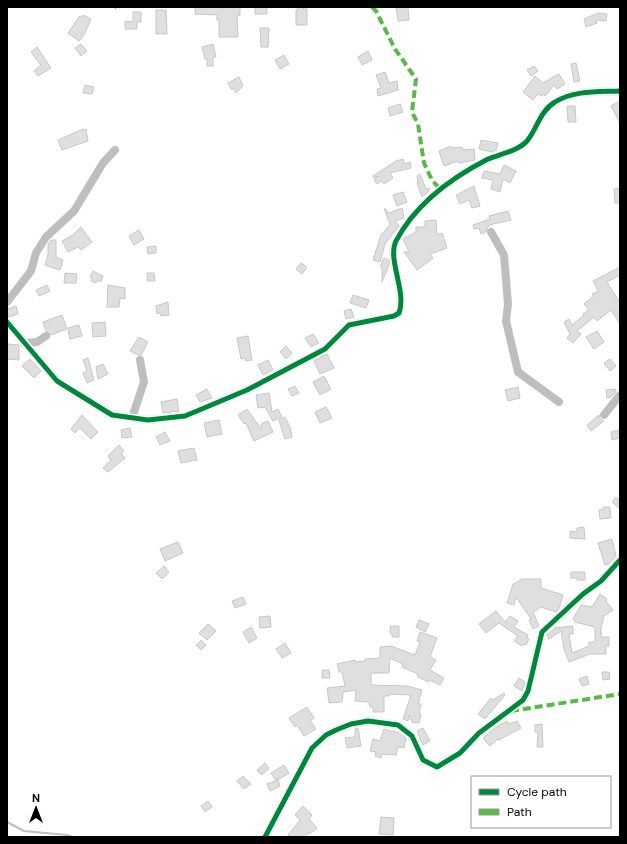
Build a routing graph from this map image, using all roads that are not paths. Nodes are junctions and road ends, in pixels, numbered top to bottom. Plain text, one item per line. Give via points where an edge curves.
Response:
1 (620, 91) edge
2 (115, 150) dead end
3 (491, 232) dead end
4 (7, 302) edge
5 (7, 322) edge
6 (46, 336) dead end
7 (24, 343) junction
8 (140, 360) dead end
9 (620, 395) edge
10 (558, 402) dead end
11 (604, 415) dead end
12 (132, 418) junction
13 (620, 560) edge
14 (265, 837) edge

1 - 12 street via 583,93 555,102 547,108 526,142 488,159 446,184 419,208 395,242 395,259 402,299 399,313 349,325 325,349 307,359 247,390 185,416 148,420
2 - 4 street via 103,163 74,211 46,237 36,253 31,271
3 - 10 street via 504,255 508,304 506,321 518,372
5 - 7 street
6 - 7 street via 37,342
7 - 12 street via 57,381 112,415
8 - 12 street via 144,382
9 - 11 street
13 - 14 street via 601,581 542,632 528,691 523,700 479,733 460,752 437,768 423,760 412,736 398,725 368,721 351,724 326,734 312,748

